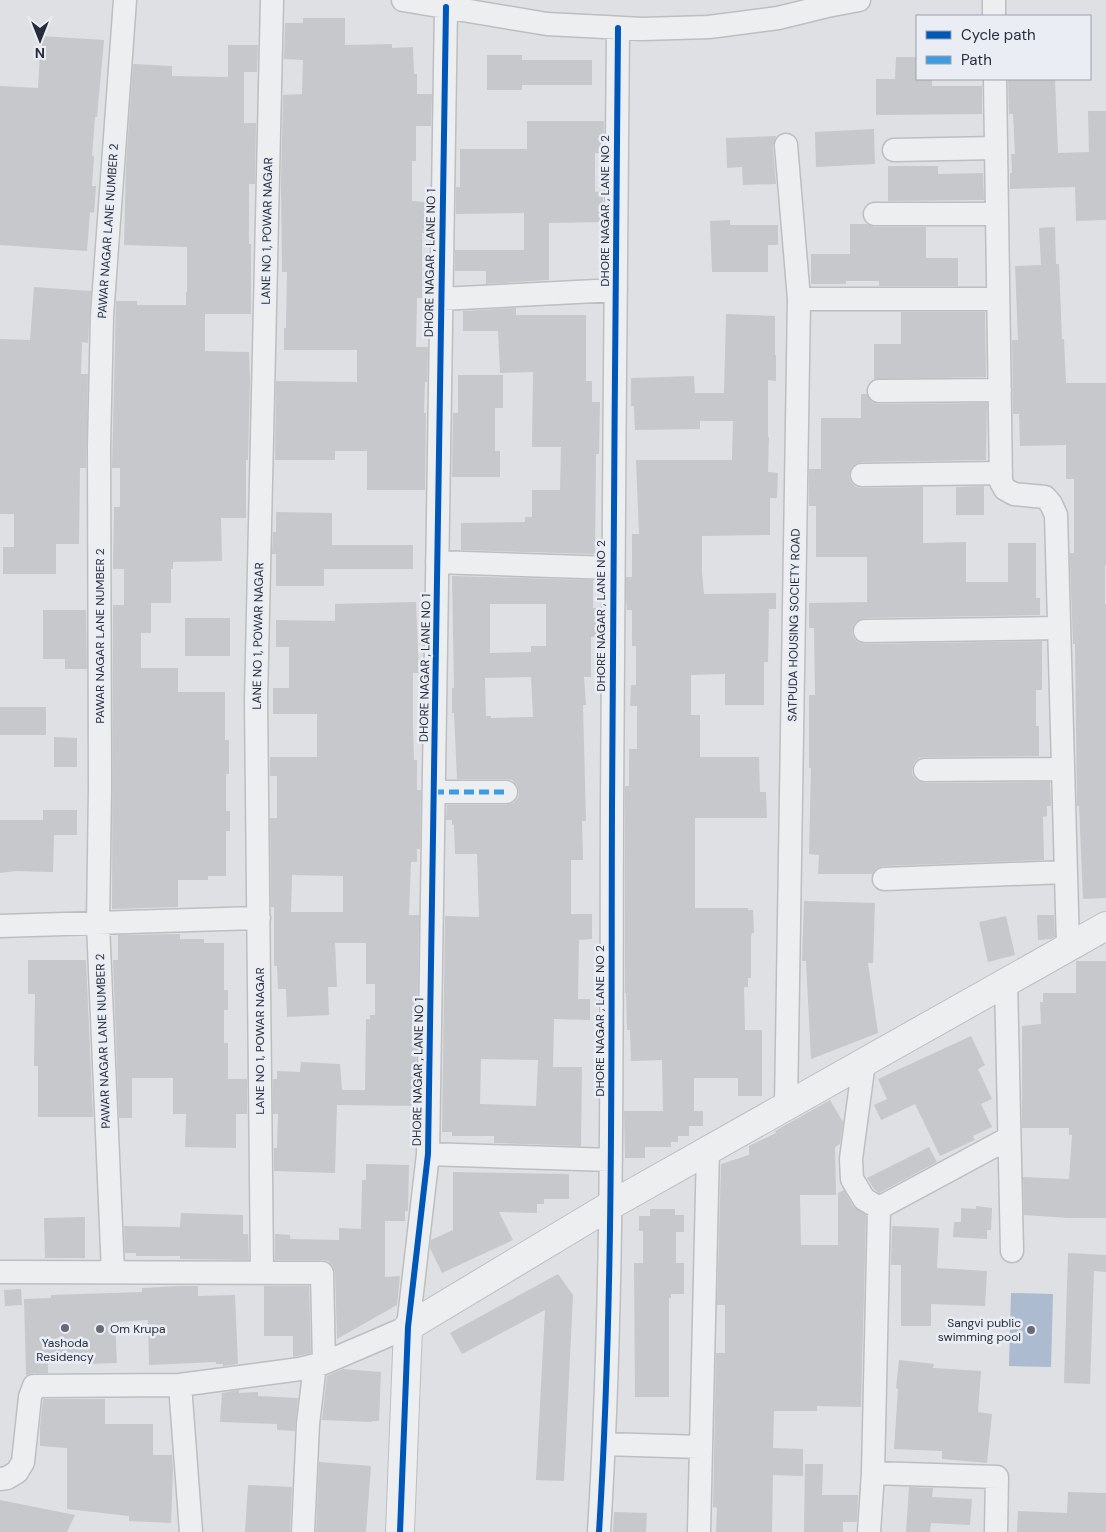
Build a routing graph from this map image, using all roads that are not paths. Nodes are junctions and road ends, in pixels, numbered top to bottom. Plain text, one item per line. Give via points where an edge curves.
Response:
1 (125, 0) edge
2 (272, 0) edge
3 (403, 0) edge
4 (859, 0) edge
5 (994, 0) edge
6 (446, 7) junction
7 (994, 15) edge
8 (618, 28) junction
9 (995, 80) edge
10 (786, 145) dead end
11 (996, 148) junction
12 (894, 150) dead end
13 (876, 214) dead end
14 (997, 214) junction
15 (616, 290) junction
16 (441, 299) junction
17 (799, 299) junction
18 (998, 299) junction
19 (1000, 390) junction
20 (879, 391) dead end
21 (1001, 473) junction
22 (862, 475) dead end
23 (438, 562) junction
24 (612, 568) junction
25 (1059, 628) junction
26 (865, 630) dead end
27 (1063, 769) junction
28 (924, 770) dead end
29 (434, 792) junction
30 (506, 792) dead end
31 (1065, 872) junction
32 (884, 879) dead end
33 (259, 918) junction
34 (98, 924) junction
35 (0, 926) edge
36 (1106, 926) edge
37 (1068, 946) junction
38 (1006, 981) junction
39 (864, 1062) junction
40 (786, 1106) junction
41 (1009, 1138) junction
42 (708, 1149) junction
43 (428, 1154) junction
44 (611, 1160) junction
45 (611, 1205) junction
46 (878, 1208) junction
47 (1012, 1251) dead end
48 (0, 1272) edge
49 (113, 1272) junction
50 (262, 1272) junction
51 (408, 1327) junction
52 (320, 1364) junction
53 (180, 1385) junction
54 (604, 1444) junction
55 (701, 1447) junction
56 (873, 1473) junction
57 (0, 1479) edge
58 (191, 1532) edge
59 (303, 1532) edge
60 (400, 1532) edge
61 (599, 1532) edge
62 (698, 1532) edge
63 (869, 1532) edge
64 (996, 1532) edge

1 - 34 street, PAWAR NAGAR LANE NUMBER 2 via 102,316
2 - 33 street, LANE NO 1, POWAR NAGAR via 256,700
3 - 6 street
4 - 8 street via 778,18 709,27
5 - 7 street
6 - 8 street via 547,24
6 - 16 street, DHORE NAGAR , LANE NO 1
8 - 15 street, DHORE NAGAR , LANE NO 2
9 - 11 street
10 - 17 street, SATPUDA HOUSING SOCIETY ROAD
11 - 12 street
11 - 14 street
13 - 14 street
14 - 18 street
15 - 16 street
15 - 24 street, DHORE NAGAR , LANE NO 2
16 - 23 street, DHORE NAGAR , LANE NO 1
17 - 18 street
17 - 40 street, SATPUDA HOUSING SOCIETY ROAD
18 - 19 street
19 - 20 street
19 - 21 street
21 - 22 street
21 - 25 street via 1005,489 1014,494 1045,497 1052,504 1056,515
23 - 24 street
23 - 29 street, DHORE NAGAR , LANE NO 1
24 - 44 street, DHORE NAGAR , LANE NO 2
25 - 26 street
25 - 27 street
27 - 28 street
27 - 31 street
29 - 30 street
29 - 43 street, DHORE NAGAR , LANE NO 1
31 - 32 street
31 - 37 street
33 - 34 street
33 - 50 street, LANE NO 1, POWAR NAGAR
34 - 35 street
34 - 49 street, PAWAR NAGAR LANE NUMBER 2
36 - 37 street
37 - 38 street
38 - 39 street
38 - 41 street
39 - 40 street
39 - 46 street via 851,1159 852,1179 864,1199
40 - 42 street
41 - 46 street
41 - 47 street
42 - 45 street
42 - 55 street
43 - 44 street
43 - 51 street, DHORE NAGAR , LANE NO 1
44 - 45 street, DHORE NAGAR , LANE NO 2
45 - 51 street
45 - 54 street, DHORE NAGAR , LANE NO 2
46 - 56 street
48 - 49 street
49 - 50 street
50 - 52 street via 322,1273
51 - 52 street
51 - 60 street
52 - 53 street
52 - 59 street via 308,1424
53 - 57 street via 34,1386 23,1462 17,1472
53 - 58 street
54 - 55 street
54 - 61 street, DHORE NAGAR , LANE NO 2
55 - 62 street
56 - 63 street
56 - 64 street via 998,1477

